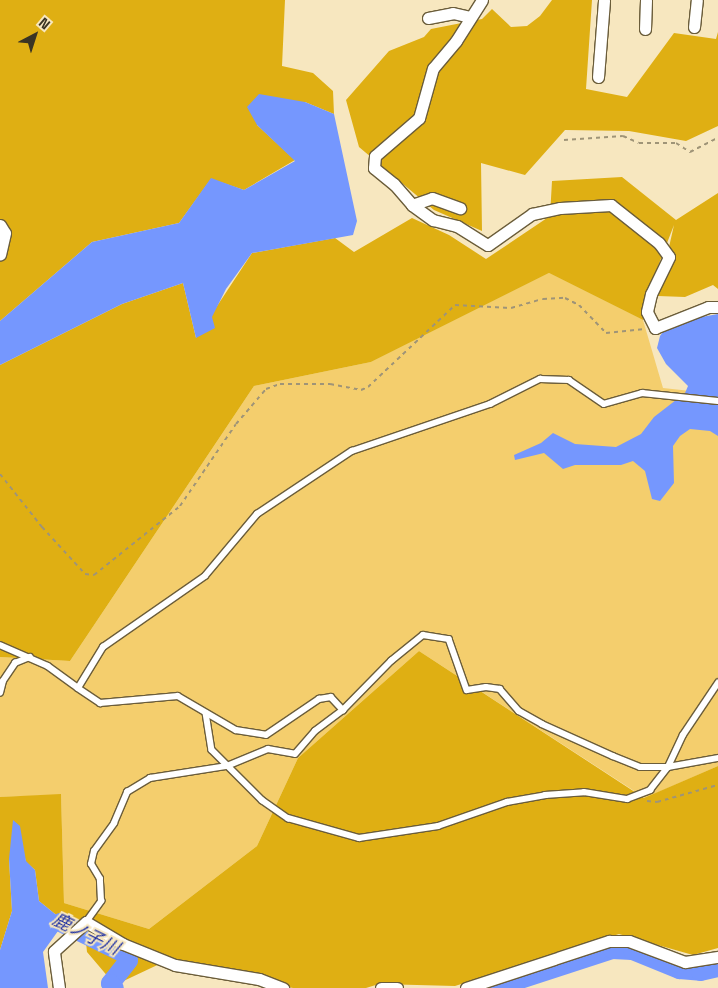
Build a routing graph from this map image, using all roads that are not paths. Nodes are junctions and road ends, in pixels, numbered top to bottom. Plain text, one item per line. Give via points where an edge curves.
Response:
1 (482, 0) edge
2 (604, 0) edge
3 (646, 0) edge
4 (697, 0) edge
5 (471, 17) junction
6 (428, 18) dead end
7 (694, 27) dead end
8 (645, 29) dead end
9 (598, 76) dead end
10 (412, 205) junction
11 (460, 208) dead end
12 (0, 225) edge
13 (0, 254) edge
14 (718, 307) edge
15 (718, 401) edge
16 (0, 645) edge
17 (30, 657) junction
18 (718, 683) edge
19 (78, 688) junction
20 (0, 693) edge
21 (344, 710) junction
22 (206, 713) junction
23 (718, 758) edge
24 (227, 766) junction
25 (668, 768) junction
26 (86, 922) junction
27 (718, 957) edge
28 (60, 988) edge
29 (282, 988) edge
30 (381, 988) edge
31 (397, 988) edge
32 (466, 988) edge

1 - 5 street
2 - 9 street
3 - 8 street
4 - 7 street
5 - 6 street via 454,13
5 - 10 street via 433,68 419,118 375,156 374,168
10 - 11 street via 432,198
10 - 14 street via 433,220 457,226 488,245 532,214 560,208 611,205 659,243 669,257 651,294 647,312 655,328 708,307
12 - 13 street via 5,233
15 - 19 lane via 642,393 604,404 569,380 540,379 490,404 352,451 256,514 205,576 103,647
16 - 17 lane
17 - 19 lane
17 - 20 lane via 16,663 3,681
18 - 25 lane via 682,735
19 - 22 lane via 100,703 178,696
21 - 22 lane via 331,697 319,699 266,736 236,730
21 - 24 lane via 315,731 295,754 268,749
21 - 25 lane via 391,661 422,635 449,639 466,690 500,689 520,711 542,724 640,767
22 - 24 lane via 212,750
23 - 25 lane
24 - 25 lane via 262,800 288,818 359,838 438,826 507,802 545,795 584,792 627,799 650,790
24 - 26 lane via 150,778 127,792 114,823 94,850 90,864 100,879 101,901
26 - 28 street via 54,951
26 - 29 street via 123,944 175,965 259,979
27 - 32 street via 685,962 629,941 609,940
30 - 31 street

